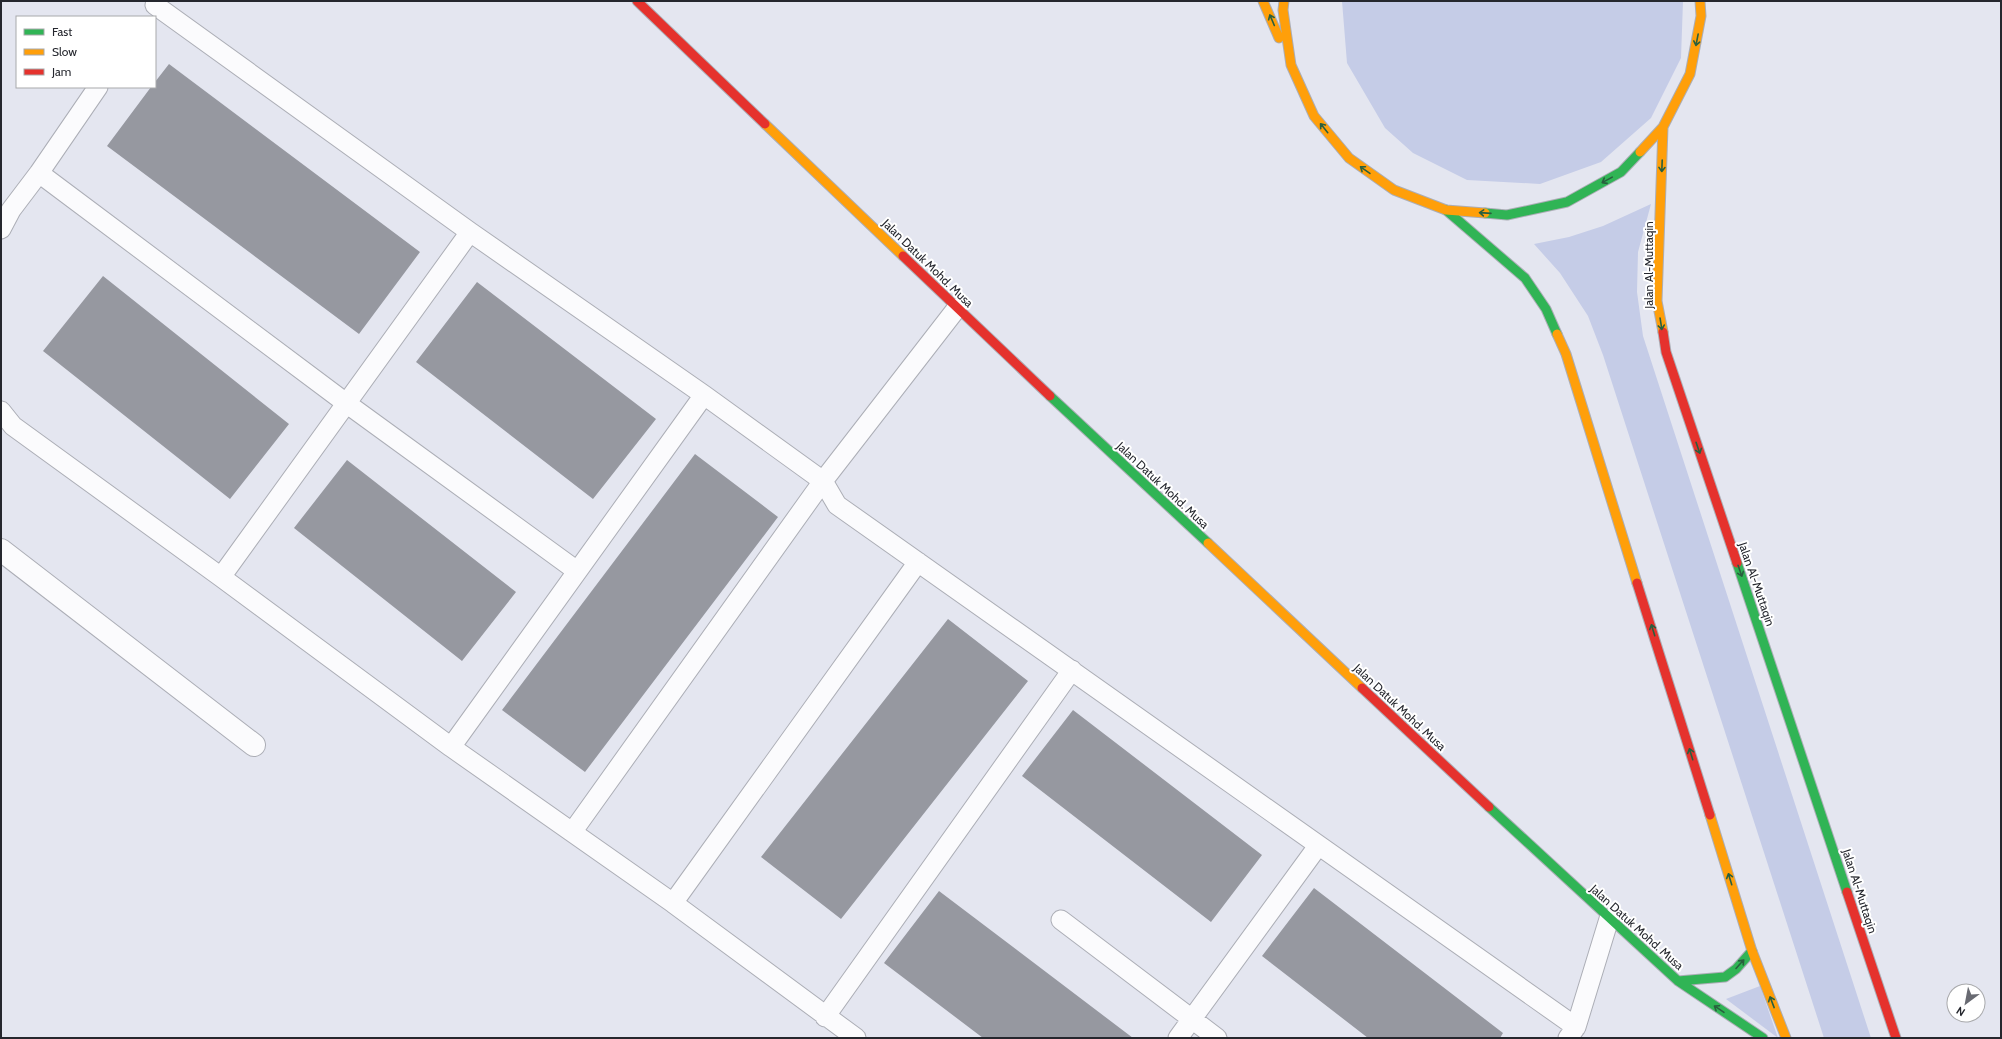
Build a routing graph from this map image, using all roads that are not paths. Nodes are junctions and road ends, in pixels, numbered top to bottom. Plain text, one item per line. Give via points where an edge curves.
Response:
1 (637, 1) edge
2 (1263, 1) edge
3 (1284, 1) edge
4 (1700, 1) edge
5 (153, 8) edge
6 (1291, 65) junction
7 (97, 88) edge
8 (1663, 127) junction
9 (39, 173) junction
10 (1446, 210) junction
11 (1, 229) edge
12 (470, 232) junction
13 (957, 308) junction
14 (704, 395) junction
15 (346, 403) junction
16 (1, 411) edge
17 (823, 481) junction
18 (1, 550) edge
19 (918, 562) junction
20 (577, 570) junction
21 (221, 577) junction
22 (1072, 670) junction
23 (254, 744) dead end
24 (451, 747) junction
25 (573, 831) junction
26 (1318, 846) junction
27 (673, 903) junction
28 (1609, 919) junction
29 (1060, 920) dead end
30 (1752, 951) junction
31 (1678, 981) junction
32 (825, 1016) junction
33 (1191, 1020) junction
34 (1572, 1033) edge
35 (856, 1038) edge
36 (1178, 1038) edge
37 (1217, 1038) edge
38 (1763, 1038) edge
39 (1786, 1038) edge
40 (1896, 1038) edge

1 - 13 main road, Jalan Datuk Mohd. Musa
6 -> 2 main road
3 - 6 main road
4 -> 8 main road via 1701,16 1690,74
5 - 12 lane
10 -> 6 main road via 1394,190 1349,158 1314,116
7 - 9 lane
8 -> 10 main road via 1621,172 1568,202 1507,215
8 -> 40 main road, Jalan Al-Muttaqin via 1657,301 1666,352
9 - 11 lane via 11,210
9 - 15 lane
30 -> 10 main road via 1566,354 1546,308 1525,278
12 - 14 lane
12 - 15 lane
13 - 17 lane
13 - 28 main road, Jalan Datuk Mohd. Musa
14 - 17 lane
14 - 20 lane
15 - 20 lane
15 - 21 lane
16 - 21 lane via 13,426
17 - 19 lane via 837,505
17 - 25 lane
18 - 23 street
19 - 22 lane
19 - 27 lane
20 - 24 lane
21 - 24 lane
22 - 26 lane
22 - 32 lane
24 - 25 lane
25 - 27 lane
26 - 33 lane
26 - 34 lane
27 - 32 lane
28 - 31 main road, Jalan Datuk Mohd. Musa
28 - 34 lane
29 - 33 lane
31 -> 30 main road via 1724,977 1736,969
39 -> 30 main road
38 -> 31 main road, Jalan Datuk Mohd. Musa
32 - 35 lane
33 - 36 lane
33 - 37 lane

